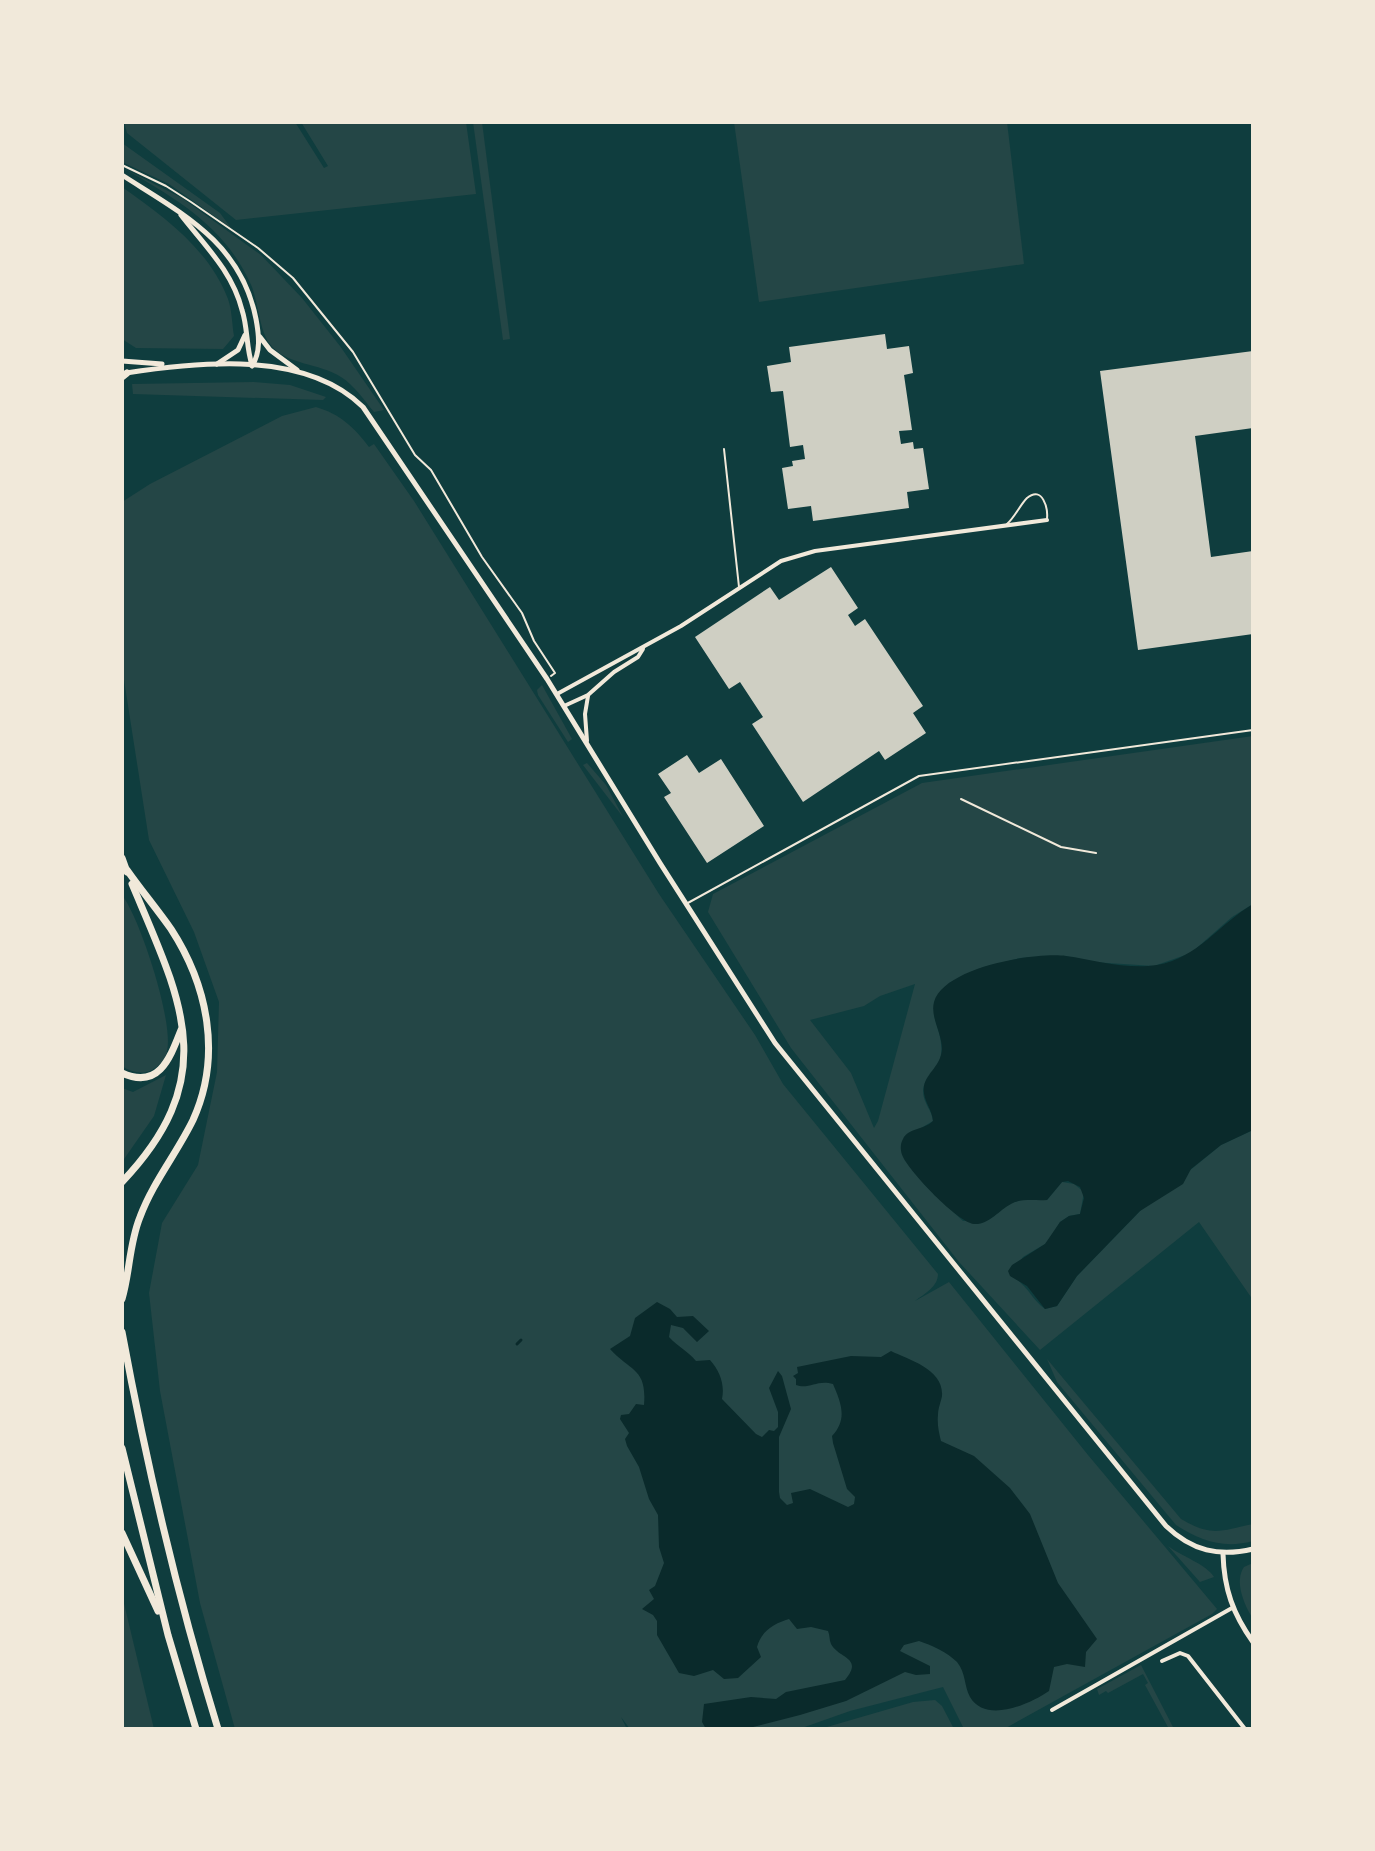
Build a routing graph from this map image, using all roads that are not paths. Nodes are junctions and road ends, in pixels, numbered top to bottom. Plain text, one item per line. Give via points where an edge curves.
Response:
1 (122, 175) edge
2 (181, 215) junction
3 (246, 326) junction
4 (258, 328) junction
5 (122, 361) edge
6 (216, 364) junction
7 (175, 365) junction
8 (252, 366) junction
9 (297, 370) junction
10 (124, 374) edge
11 (724, 449) dead end
12 (1047, 520) joint
13 (1005, 526) junction
14 (739, 588) junction
15 (644, 647) junction
16 (557, 694) junction
17 (588, 695) junction
18 (564, 706) junction
19 (1253, 730) edge
20 (587, 741) junction
21 (122, 858) edge
22 (127, 870) junction
23 (686, 904) junction
24 (183, 1024) junction
25 (122, 1073) edge
26 (122, 1182) edge
27 (122, 1299) edge
28 (122, 1332) edge
29 (122, 1448) edge
30 (122, 1533) edge
31 (1253, 1549) edge
32 (1223, 1554) junction
33 (1232, 1608) junction
34 (168, 1635) junction
35 (1253, 1642) edge
36 (1162, 1661) dead end
37 (1052, 1710) dead end
38 (1242, 1728) edge
39 (196, 1729) edge
40 (218, 1729) edge

1 - 2 main road
2 - 3 main road via 231,281
2 - 4 main road via 197,222 240,273
3 - 6 main road via 241,345
3 - 8 main road
4 - 8 main road
4 - 9 main road via 270,350
5 - 7 main road
6 - 7 main road
6 - 8 main road
7 - 10 main road
8 - 9 main road
9 - 16 main road via 343,390 372,418
11 - 14 lane
12 - 13 street
12 - 13 lane via 1044,499 1032,495
13 - 14 street via 815,551 781,561
14 - 15 street
15 - 16 street
15 - 17 street
16 - 18 main road
17 - 18 street
17 - 20 street
18 - 20 main road
19 - 23 lane via 919,776
20 - 23 main road
21 - 22 highway
22 - 24 highway via 177,994
22 - 27 highway via 192,967 209,1045 194,1118 134,1233
23 - 32 main road via 775,1043 1166,1526 1192,1545
24 - 25 highway via 159,1072 142,1078
24 - 26 highway via 182,1069 170,1115 151,1150
28 - 40 highway via 174,1574
29 - 34 highway
30 - 34 highway
31 - 32 main road
32 - 33 main road
33 - 35 main road
33 - 37 street
34 - 39 highway
36 - 38 street via 1180,1653 1188,1656

